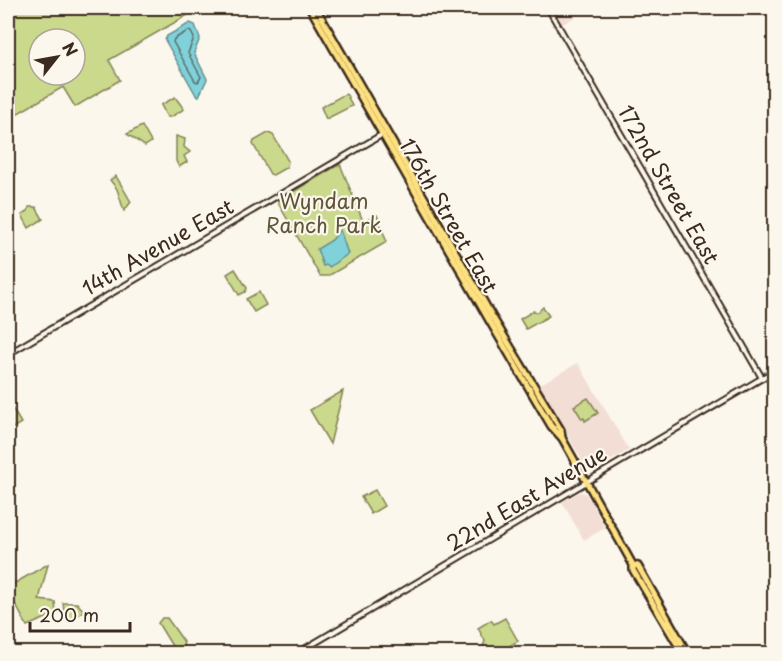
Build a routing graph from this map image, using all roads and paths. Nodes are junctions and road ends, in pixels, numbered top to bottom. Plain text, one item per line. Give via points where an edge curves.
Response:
1 (310, 8) edge
2 (316, 8) edge
3 (548, 8) edge
4 (352, 81) junction
5 (376, 113) junction
6 (384, 133) junction
7 (434, 220) junction
8 (473, 294) junction
9 (492, 316) junction
10 (492, 327) junction
11 (511, 347) junction
12 (8, 354) edge
13 (774, 371) edge
14 (762, 378) junction
15 (562, 438) junction
16 (586, 481) junction
17 (633, 565) junction
18 (684, 652) edge
19 (296, 654) edge

1 - 4 main road, 176th Street East
2 - 5 main road, 176th Street East
3 - 14 street, 172nd Street East
4 - 5 main road
4 - 6 main road, 176th Street East
5 - 6 main road, 176th Street East
6 - 7 main road, 176th Street East
6 - 12 street, 14th Avenue East
7 - 8 main road, 176th Street East
7 - 9 main road, 176th Street East
8 - 9 main road
8 - 10 main road, 176th Street East
9 - 11 main road, 176th Street East
10 - 11 main road
10 - 15 main road, 176th Street East
11 - 15 main road, 176th Street East via 561,430
13 - 14 street, 22nd East Avenue
14 - 16 street, 22nd East Avenue
15 - 16 main road, 176th Street East
16 - 17 main road, 176th Street East
16 - 19 street, 22nd East Avenue
17 - 18 main road, 176th Street East
17 - 18 main road, 176th Street East via 638,566

